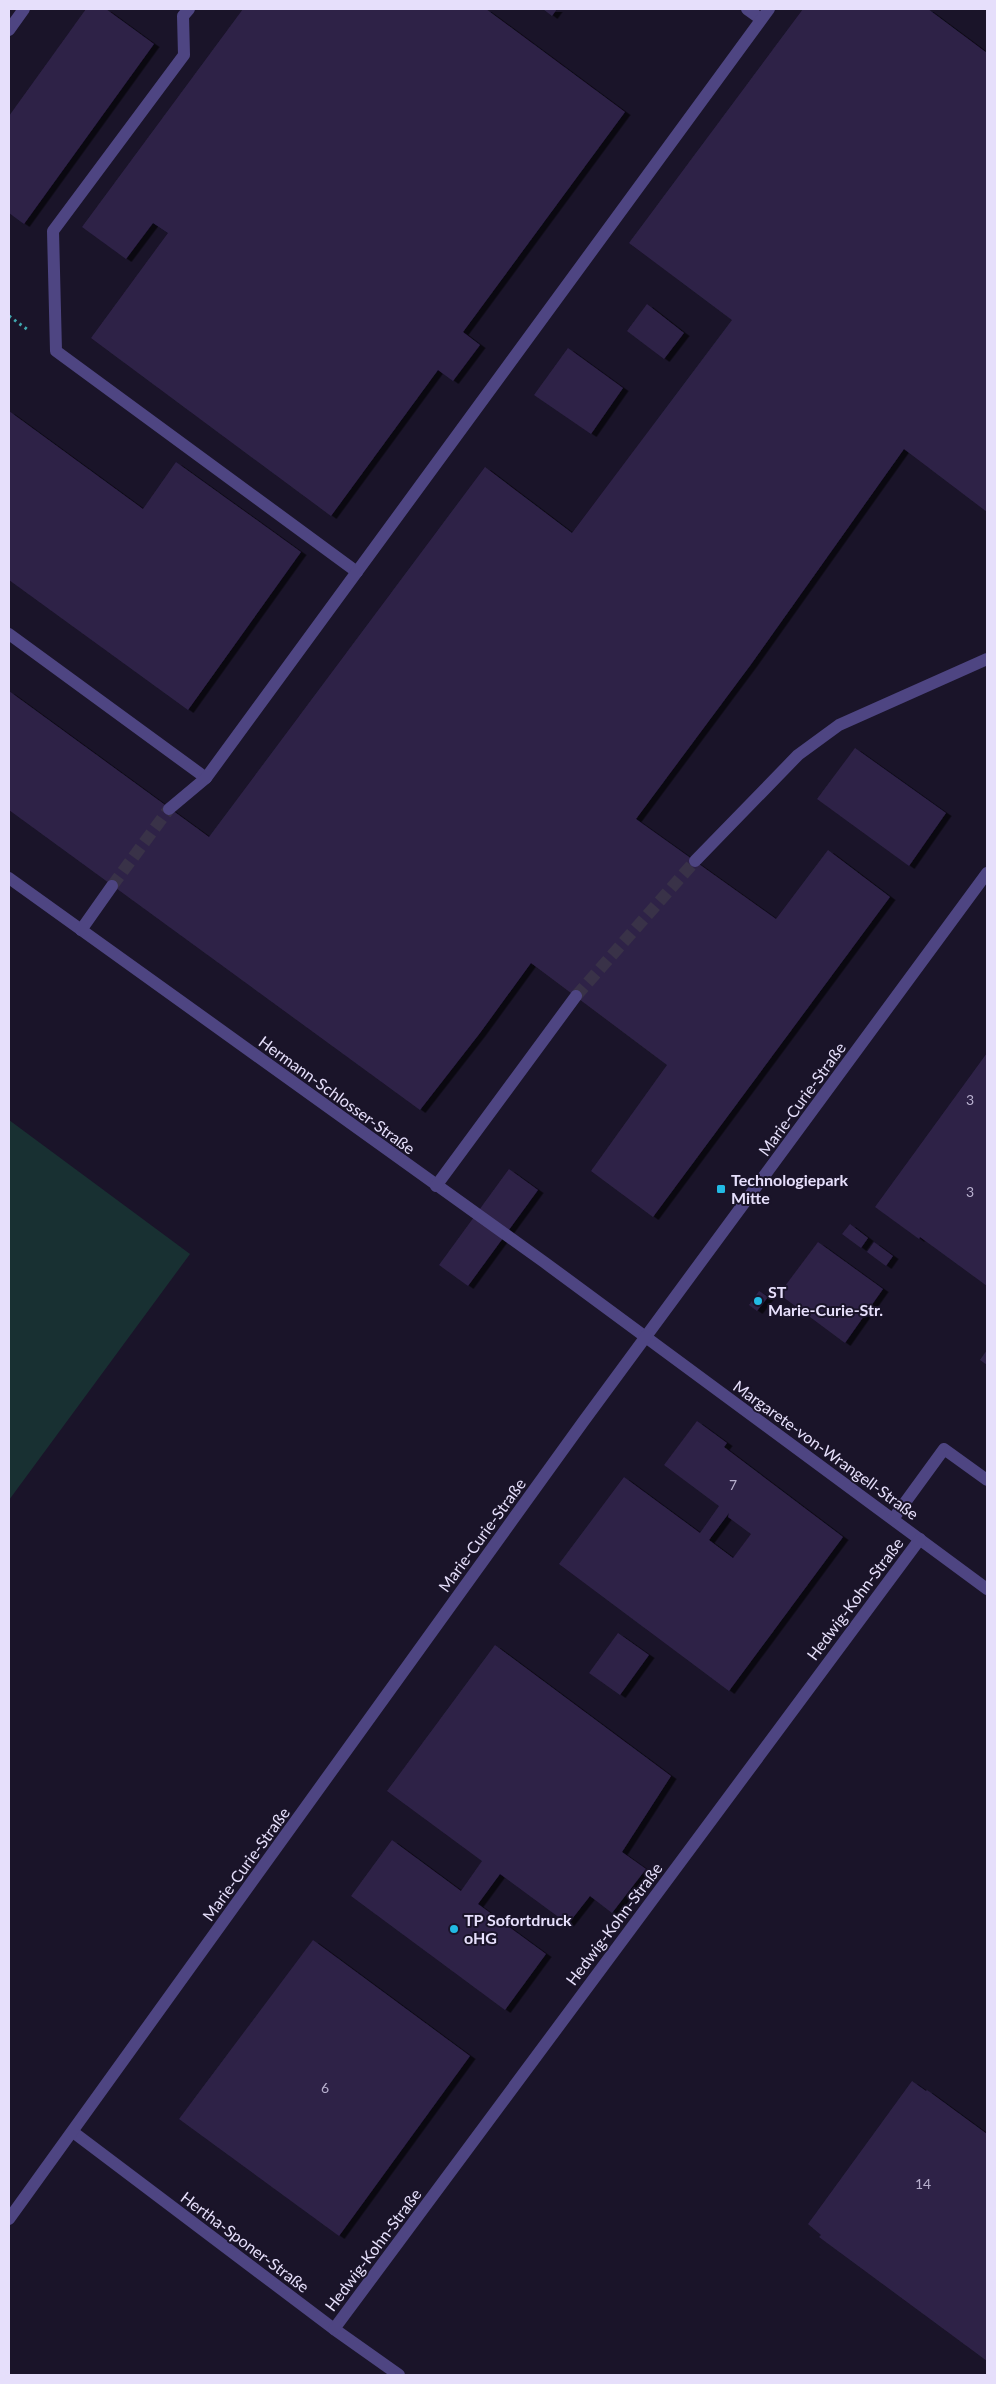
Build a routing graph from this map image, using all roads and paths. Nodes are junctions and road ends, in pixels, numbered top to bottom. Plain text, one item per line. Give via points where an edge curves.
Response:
1 (24, 9) edge
2 (189, 9) edge
3 (747, 9) edge
4 (769, 9) edge
5 (762, 19) junction
6 (9, 30) edge
7 (357, 572) junction
8 (9, 634) edge
9 (987, 659) edge
10 (206, 778) junction
11 (170, 809) tunnel mouth
12 (695, 860) tunnel mouth
13 (987, 873) edge
14 (9, 878) edge
15 (112, 886) tunnel mouth
16 (81, 930) junction
17 (576, 996) tunnel mouth
18 (436, 1186) junction
19 (646, 1337) junction
20 (987, 1480) edge
21 (893, 1519) junction
22 (920, 1539) junction
23 (987, 1588) edge
24 (73, 2132) junction
25 (9, 2219) edge
26 (334, 2330) junction
27 (399, 2375) edge

1 - 6 street
2 - 7 street via 183,16 184,55 53,231 56,351
3 - 5 street
4 - 5 street
5 - 7 street
7 - 10 street
8 - 10 street
9 - 12 street via 839,725 798,755
10 - 11 street
13 - 19 street, Marie-Curie-Straße
14 - 16 street, Hermann-Schlosser-Straße
15 - 16 street
16 - 18 street, Hermann-Schlosser-Straße
17 - 18 street
18 - 19 street, Hermann-Schlosser-Straße
19 - 21 street, Margarete-von-Wrangell-Straße
19 - 24 street, Marie-Curie-Straße
20 - 21 street via 944,1448
21 - 22 street, Margarete-von-Wrangell-Straße
22 - 23 street, Margarete-von-Wrangell-Straße
22 - 26 street, Hedwig-Kohn-Straße
24 - 25 street, Marie-Curie-Straße
24 - 26 street, Hertha-Sponer-Straße
26 - 27 street, Hertha-Sponer-Straße

